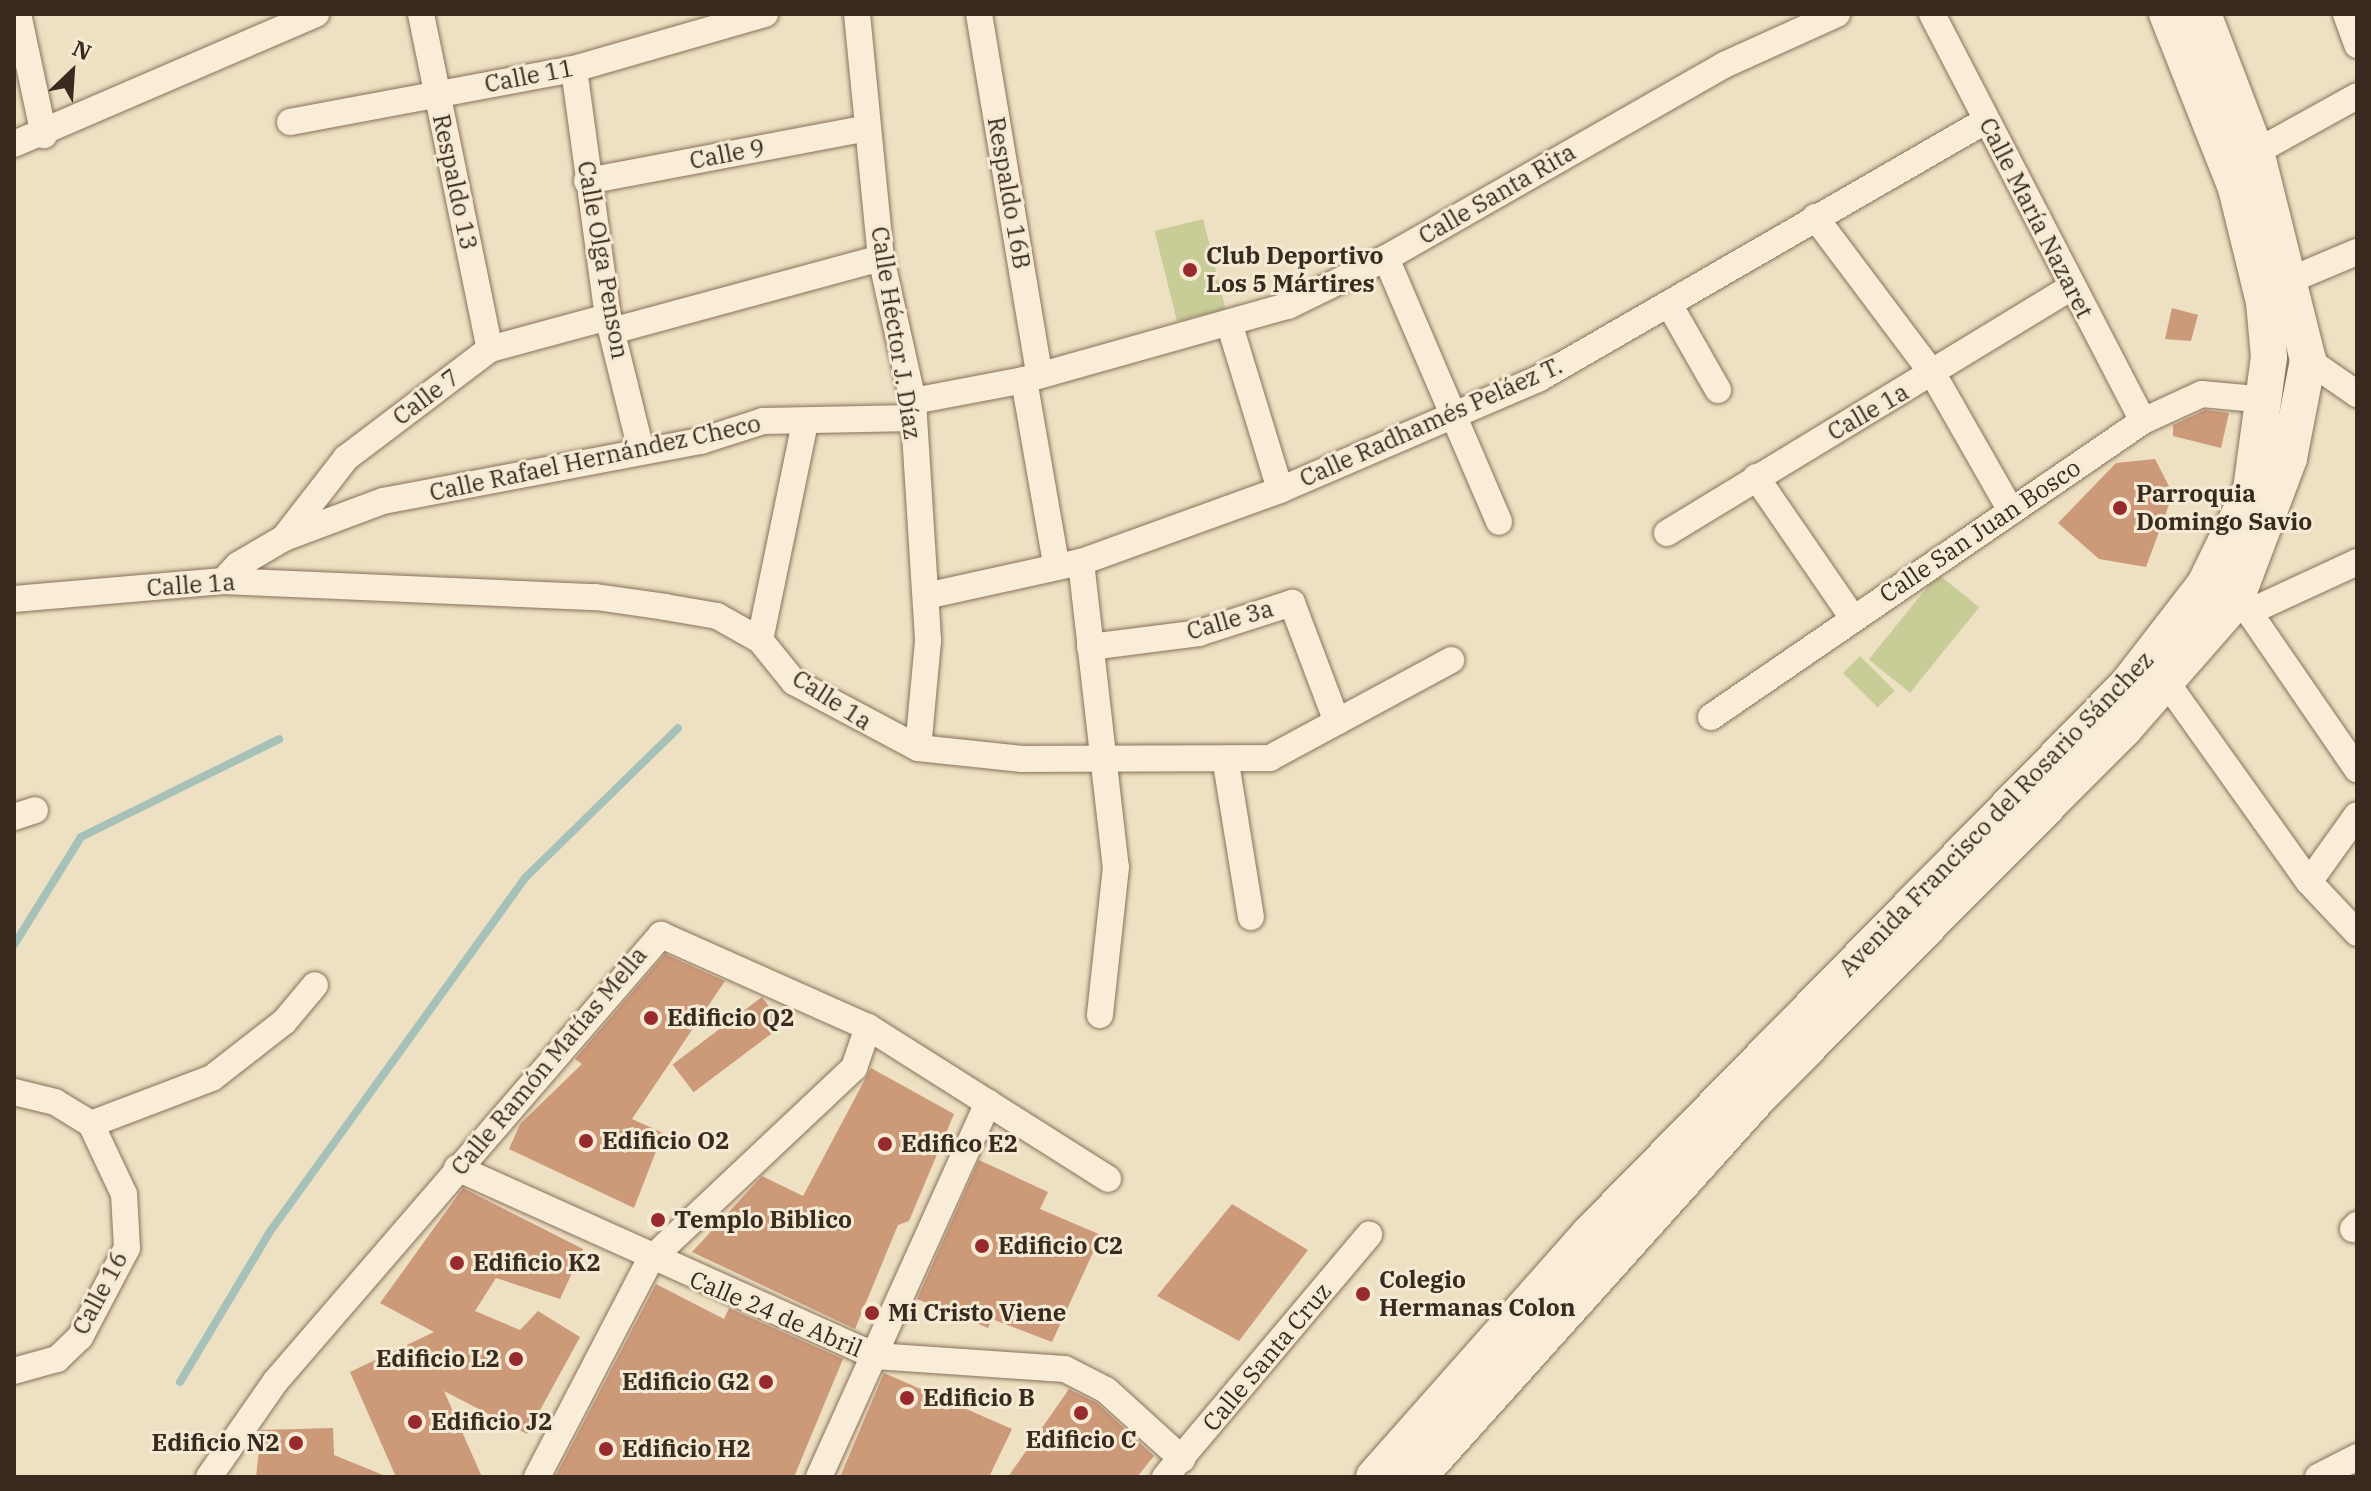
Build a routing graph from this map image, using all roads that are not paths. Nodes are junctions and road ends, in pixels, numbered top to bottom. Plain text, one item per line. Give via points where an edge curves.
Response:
1 (18, 14) edge
2 (316, 14) edge
3 (421, 14) edge
4 (765, 14) edge
5 (857, 14) edge
6 (979, 14) edge
7 (1837, 14) edge
8 (1932, 14) edge
9 (2167, 14) edge
10 (2203, 14) edge
11 (2346, 14) edge
12 (2357, 45) edge
13 (574, 69) junction
14 (436, 94) junction
15 (2357, 96) edge
16 (1985, 121) junction
17 (290, 122) dead end
18 (867, 128) junction
19 (44, 135) junction
20 (14, 144) edge
21 (2256, 152) junction
22 (587, 181) junction
23 (1815, 217) junction
24 (2357, 252) edge
25 (881, 258) junction
26 (1386, 258) junction
27 (2290, 280) junction
28 (2069, 289) junction
29 (1669, 304) junction
30 (610, 324) junction
31 (1230, 326) junction
32 (490, 349) junction
33 (2308, 360) junction
34 (1933, 374) junction
35 (1032, 376) junction
36 (1718, 390) dead end
37 (2357, 394) edge
38 (2267, 400) junction
39 (913, 409) junction
40 (1456, 409) junction
41 (2143, 421) junction
42 (805, 422) junction
43 (641, 450) junction
44 (1756, 477) junction
45 (1280, 490) junction
46 (2011, 511) junction
47 (1499, 522) dead end
48 (1667, 533) dead end
49 (284, 538) junction
50 (2357, 562) edge
51 (1068, 563) junction
52 (223, 581) junction
53 (926, 596) junction
54 (14, 599) edge
55 (2230, 599) junction
56 (1853, 618) junction
57 (760, 640) junction
58 (1090, 647) junction
59 (1451, 660) dead end
60 (2167, 683) junction
61 (1711, 717) dead end
62 (1337, 722) junction
63 (918, 748) junction
64 (1102, 758) junction
65 (1226, 763) junction
66 (2357, 769) edge
67 (2357, 815) edge
68 (2309, 882) junction
69 (1251, 917) dead end
70 (2357, 933) edge
71 (1897, 940) junction
72 (315, 985) dead end
73 (1100, 1015) dead end
74 (868, 1027) junction
75 (1749, 1086) junction
76 (14, 1092) edge
77 (988, 1102) junction
78 (91, 1124) junction
79 (457, 1168) junction
80 (1108, 1179) dead end
81 (1369, 1235) dead end
82 (650, 1260) junction
83 (875, 1356) junction
84 (14, 1371) edge
85 (1173, 1468) edge
86 (209, 1477) edge
87 (537, 1477) edge
88 (819, 1477) edge
89 (1374, 1477) edge
90 (1418, 1477) edge

1 - 19 street
2 - 19 street
3 - 14 street, Respaldo 13
4 - 13 street, Calle 11
5 - 18 street, Calle Héctor J. Díaz
6 - 35 street, Respaldo 16B
7 - 26 street, Calle Santa Rita via 1724,65
8 - 16 street, Calle María Nazaret
9 - 38 main road, Avenida Francisco del Rosario Sánchez via 2236,188 2264,302
10 - 21 main road, Avenida Francisco del Rosario Sánchez
11 - 12 street
13 - 14 street, Calle 11
13 - 22 street, Calle Olga Penson
14 - 17 street, Calle 11
14 - 32 street, Respaldo 13
15 - 21 street
16 - 23 street, Calle Radhamés Peláez T.
16 - 28 street, Calle María Nazaret
18 - 22 street, Calle 9
18 - 25 street, Calle Héctor J. Díaz
19 - 20 street
21 - 27 main road, Avenida Francisco del Rosario Sánchez
22 - 30 street, Calle Olga Penson
23 - 29 street, Calle Radhamés Peláez T. via 1747,263
23 - 34 street
24 - 27 street
25 - 30 street, Calle 7
25 - 39 street, Calle Héctor J. Díaz
26 - 31 street, Calle Santa Rita via 1288,306
26 - 40 street
27 - 33 main road, Avenida Francisco del Rosario Sánchez
28 - 34 street, Calle 1a
28 - 41 street, Calle María Nazaret
29 - 36 street
29 - 40 street, Calle Radhamés Peláez T. via 1538,379
30 - 32 street, Calle 7
30 - 43 street, Calle Olga Penson
31 - 35 street, Calle Santa Rita
31 - 45 street
32 - 49 street, Calle 7 via 346,458
33 - 37 street
33 - 55 main road, Avenida Francisco del Rosario Sánchez via 2303,402 2272,517
34 - 44 street, Calle 1a
34 - 46 street
35 - 39 street, Calle Santa Rita
35 - 51 street, Respaldo 16B
38 - 41 street, Calle San Juan Bosco via 2202,394
38 - 55 main road, Avenida Francisco del Rosario Sánchez
39 - 42 street, Calle Rafael Hernández Checo
39 - 53 street, Calle Héctor J. Díaz
40 - 45 street, Calle Radhamés Peláez T.
40 - 47 street
41 - 46 street, Calle San Juan Bosco
42 - 43 street, Calle Rafael Hernández Checo via 763,421 701,441
42 - 57 street
43 - 49 street, Calle Rafael Hernández Checo via 383,501
44 - 48 street, Calle 1a
44 - 56 street
45 - 51 street, Calle Radhamés Peláez T.
46 - 56 street, Calle San Juan Bosco
49 - 52 street via 238,565
50 - 55 street
51 - 53 street, Calle Radhamés Peláez T.
51 - 58 street, Respaldo 16B
52 - 54 street, Calle 1a
52 - 57 street, Calle 1a via 596,597 717,616
53 - 63 street, Calle Héctor J. Díaz
55 - 60 main road, Avenida Francisco del Rosario Sánchez
55 - 66 street
55 - 71 main road, Avenida Francisco del Rosario Sánchez via 2127,685
56 - 61 street, Calle San Juan Bosco
57 - 63 street, Calle 1a via 794,682
58 - 62 street, Calle 3a via 1199,633 1292,603
58 - 64 street, Respaldo 16B
59 - 62 street, Calle 1a
60 - 68 street
60 - 71 main road, Avenida Francisco del Rosario Sánchez
62 - 65 street, Calle 1a via 1270,758
63 - 64 street, Calle 1a via 1022,759
64 - 65 street, Calle 1a
64 - 73 street, Respaldo 16B via 1116,883
65 - 69 street
67 - 68 street
68 - 70 street
71 - 75 main road, Avenida Francisco del Rosario Sánchez
72 - 78 street via 284,1022 212,1078
74 - 77 street, Calle Ramón Matías Mella
74 - 79 street, Calle Ramón Matías Mella via 661,935
74 - 82 street via 854,1068
75 - 89 main road, Avenida Francisco del Rosario Sánchez
75 - 90 main road, Avenida Francisco del Rosario Sánchez
76 - 78 street via 55,1102
77 - 80 street, Calle Ramón Matías Mella
77 - 83 street
78 - 84 street, Calle 16 via 124,1194 127,1248 80,1337 57,1359
79 - 82 street, Calle 24 de Abril
79 - 86 street, Calle Ramón Matías Mella via 275,1382
81 - 85 street, Calle Santa Cruz
82 - 83 street, Calle 24 de Abril
82 - 87 street
83 - 85 street, Calle 24 de Abril via 1065,1369 1106,1390
83 - 88 street

